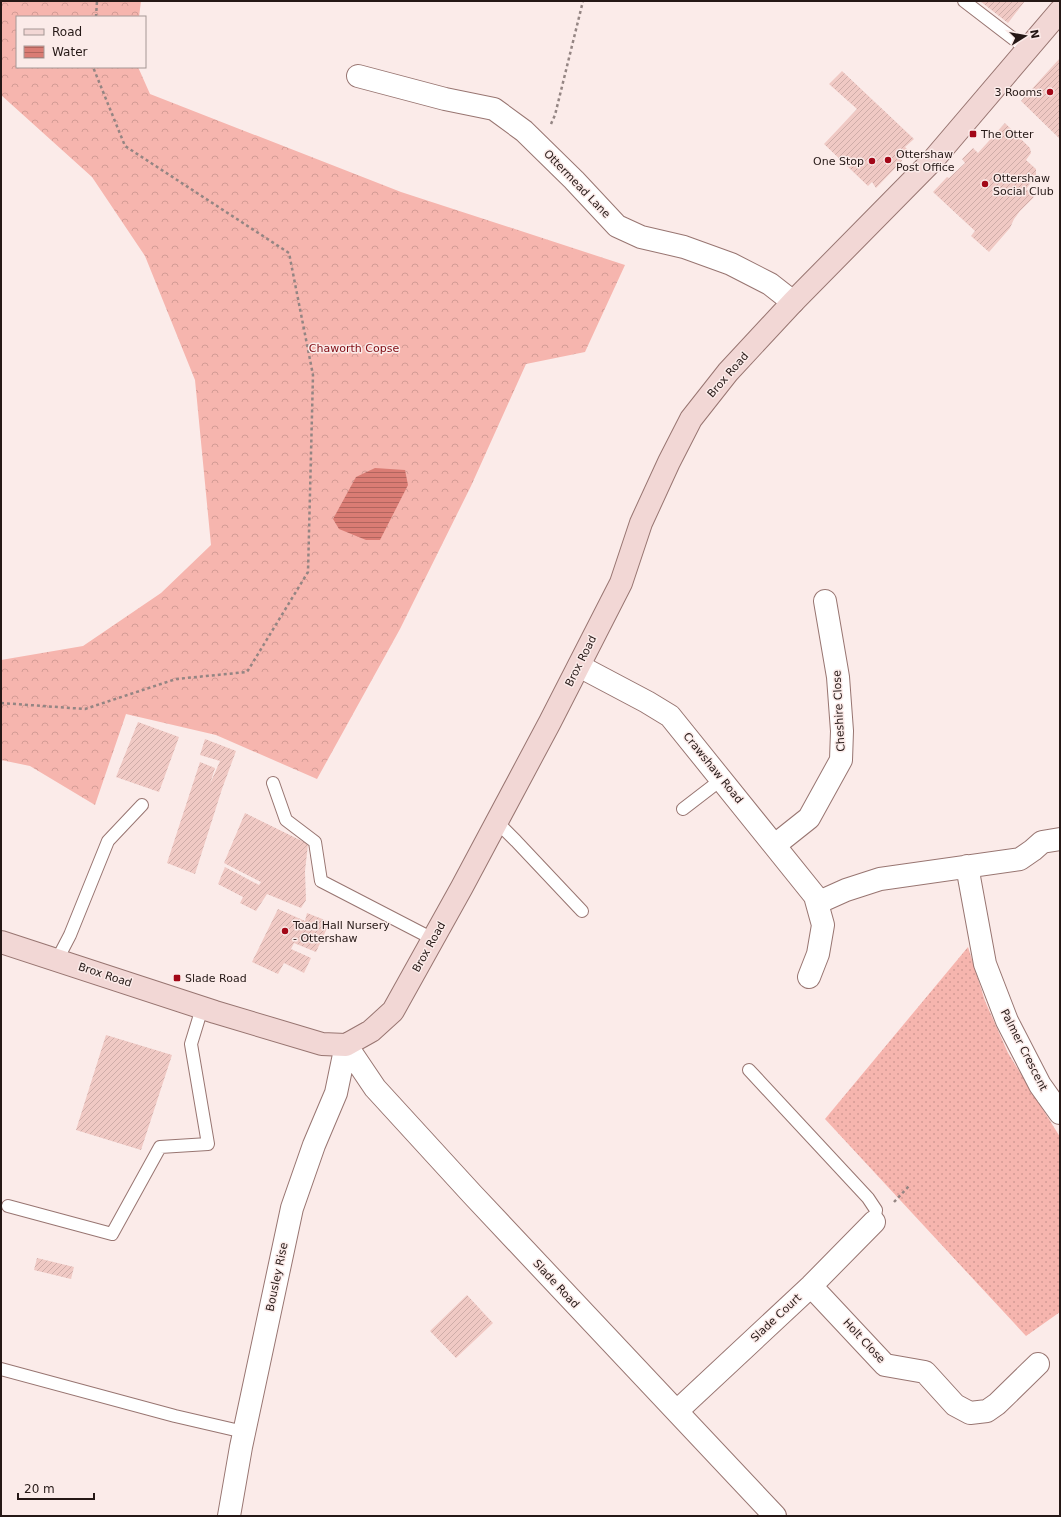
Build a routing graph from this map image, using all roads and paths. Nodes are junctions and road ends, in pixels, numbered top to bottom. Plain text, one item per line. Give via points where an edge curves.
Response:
1 (98, 1) edge
2 (583, 1) edge
3 (964, 1) edge
4 (1060, 11) edge
5 (96, 16) edge
6 (1028, 50) junction
7 (93, 68) edge
8 (358, 76) dead end
9 (542, 148) junction
10 (793, 302) junction
11 (825, 601) dead end
12 (579, 666) junction
13 (1, 703) edge
14 (722, 779) junction
15 (273, 783) dead end
16 (142, 805) dead end
17 (683, 809) dead end
18 (497, 822) junction
19 (1060, 839) edge
20 (775, 845) junction
21 (967, 866) junction
22 (817, 902) junction
23 (582, 911) dead end
24 (433, 939) junction
25 (1, 942) edge
26 (57, 960) junction
27 (809, 977) dead end
28 (202, 1008) junction
29 (346, 1045) junction
30 (749, 1070) dead end
31 (1060, 1113) edge
32 (8, 1206) dead end
33 (874, 1222) joint
34 (811, 1286) junction
35 (1038, 1364) dead end
36 (1, 1369) edge
37 (677, 1411) junction
38 (244, 1432) junction
39 (229, 1516) edge
40 (775, 1516) edge

1 - 5 path
2 - 9 path via 555,115
3 - 6 lane
4 - 6 street, Brox Road
6 - 10 street, Brox Road via 933,160
7 - 13 path via 125,146 289,253 313,375 308,572 247,672 176,678 85,709
8 - 9 street, Ottermead Lane via 445,99 494,108
9 - 10 street, Ottermead Lane via 617,226 642,237 684,247 731,264 770,284
10 - 12 street, Brox Road via 728,372 691,419 641,523 621,583
11 - 20 street, Cheshire Close via 838,677 842,731 841,760 809,818
12 - 14 street, Crawshaw Road via 670,716
12 - 18 street, Brox Road
14 - 17 lane
14 - 20 street, Crawshaw Road
15 - 24 lane via 286,820 315,842 321,881
16 - 26 lane via 108,841 70,935
18 - 23 lane
18 - 24 street, Brox Road
19 - 21 street via 1042,842 1020,858
20 - 22 street, Crawshaw Road
21 - 22 street via 880,879
21 - 31 street, Palmer Crescent via 985,964 1006,1020 1040,1084
22 - 27 street, Crawshaw Road via 823,925 818,954
24 - 29 street, Brox Road via 393,1011 371,1031
25 - 26 street, Brox Road
26 - 28 street, Brox Road
28 - 29 street, Brox Road via 322,1044
28 - 32 lane via 192,1044 208,1144 160,1147 112,1234
29 - 37 street, Slade Road via 380,1094
29 - 38 street, Bousley Rise via 336,1094 314,1145 292,1208
30 - 33 lane via 868,1198 876,1210
33 - 34 street, Slade Court
34 - 35 street, Holt Close via 885,1365 924,1372 955,1405 970,1413 987,1412
34 - 37 street, Slade Court
36 - 38 lane
37 - 40 street, Slade Road
38 - 39 street, Bousley Rise

